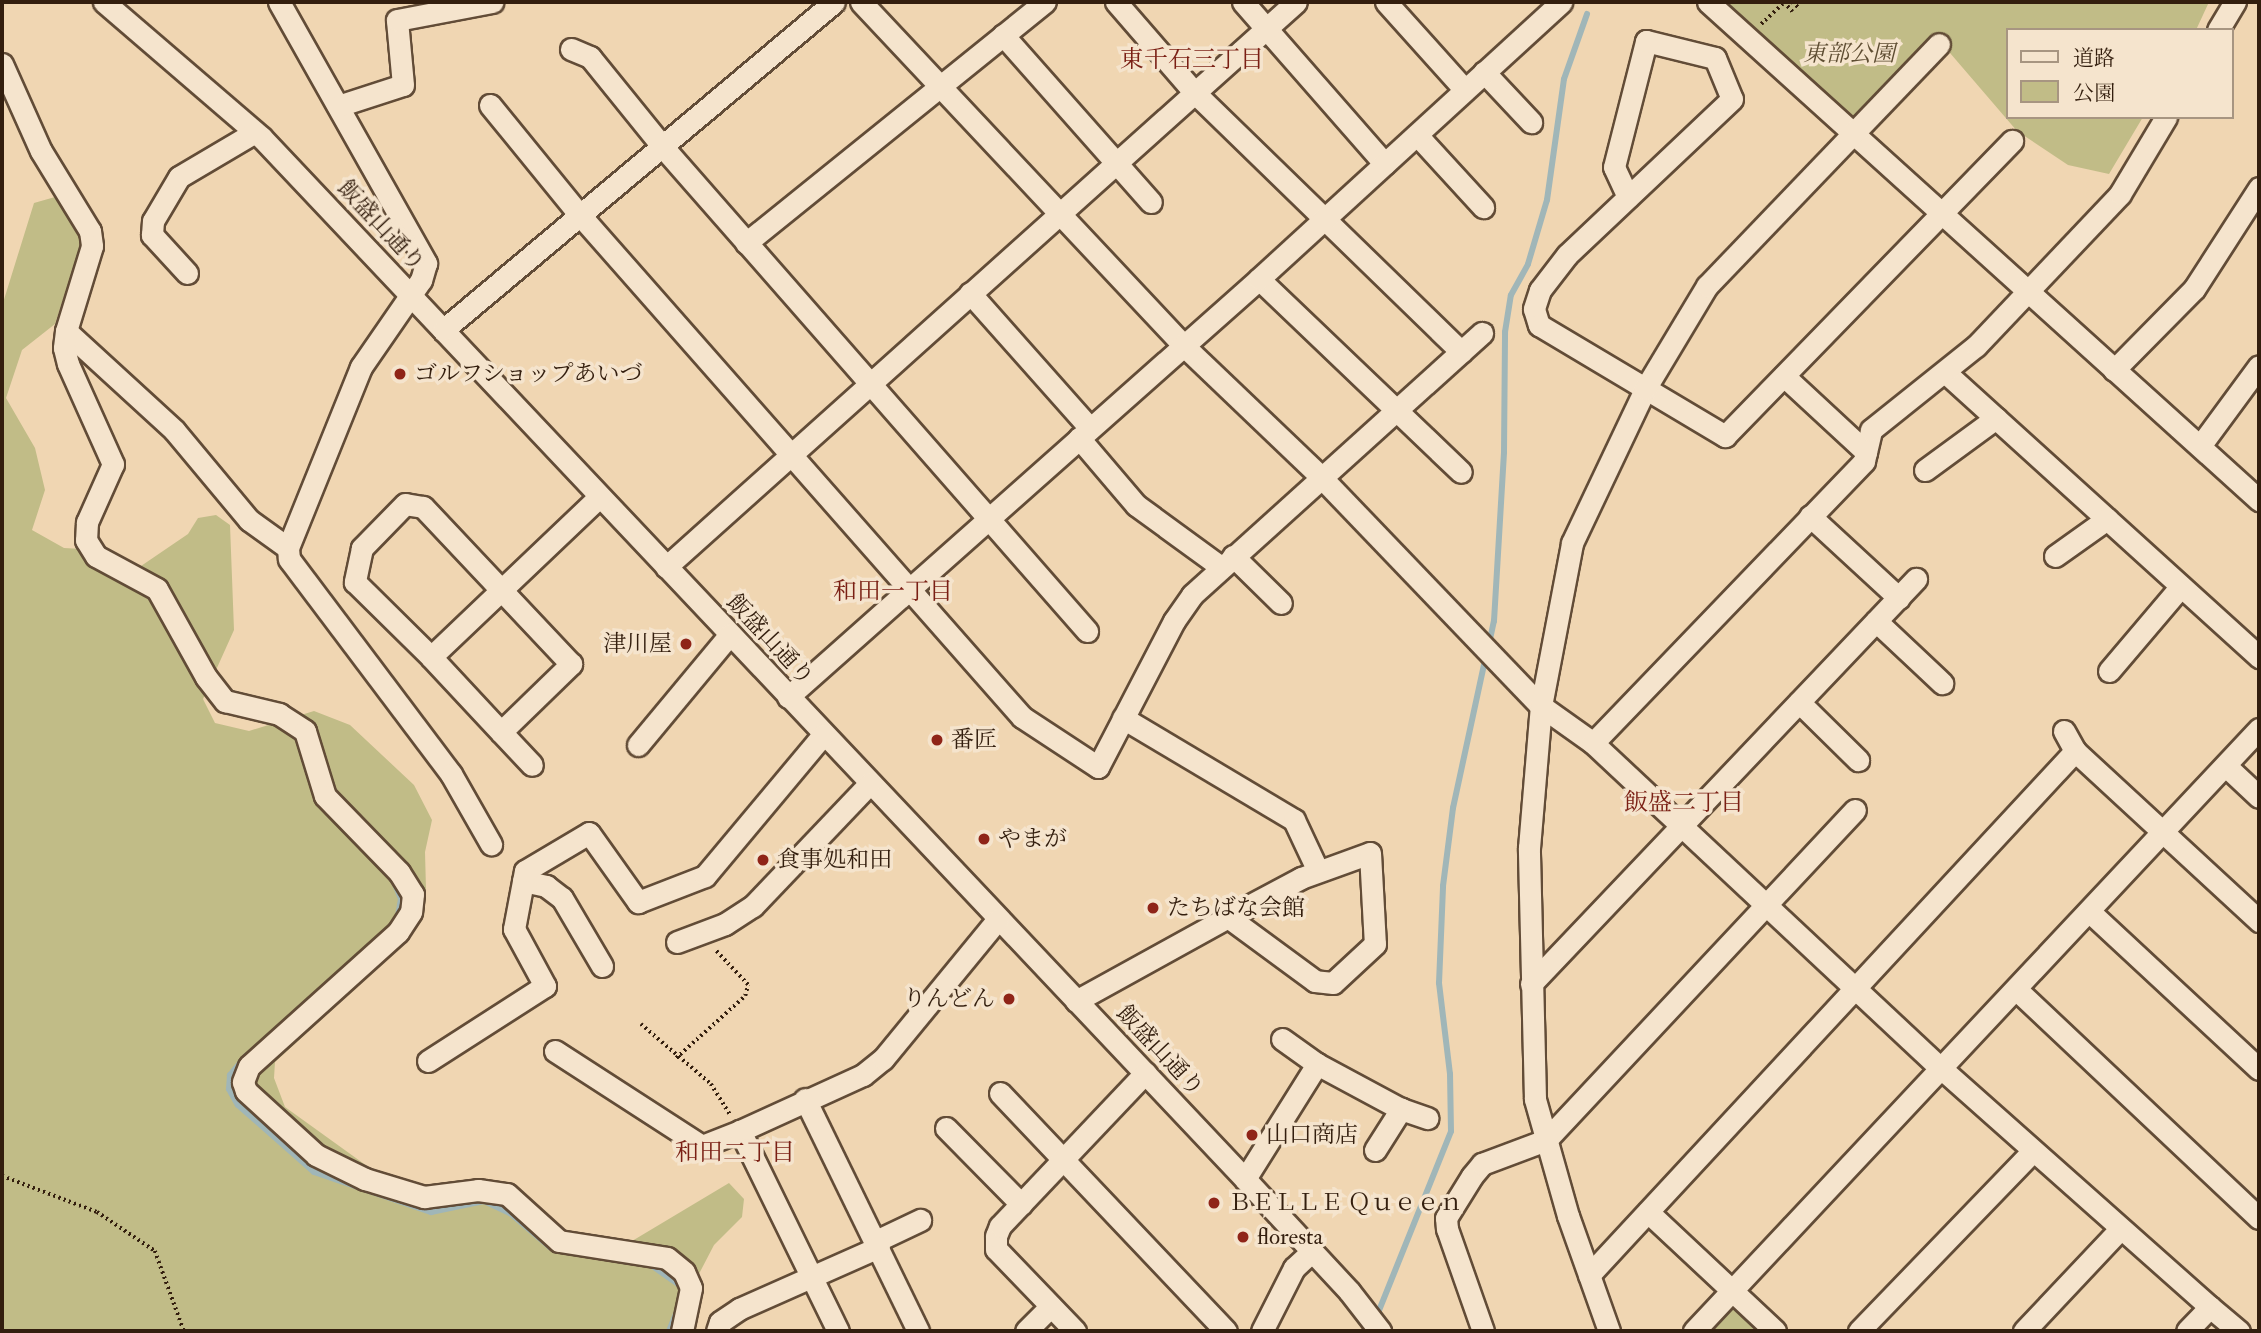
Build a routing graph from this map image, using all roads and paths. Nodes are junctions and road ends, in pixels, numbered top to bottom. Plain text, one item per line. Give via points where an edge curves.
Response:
1 (104, 2) edge
2 (279, 2) edge
3 (492, 2) edge
4 (834, 2) edge
5 (861, 2) edge
6 (1045, 2) edge
7 (1116, 2) edge
8 (1242, 2) edge
9 (1296, 2) edge
10 (1386, 2) edge
11 (1561, 2) edge
12 (1708, 2) edge
13 (1784, 2) edge
14 (1792, 2) edge
15 (2235, 2) edge
16 (1798, 8) dead end
17 (1537, 9) edge
18 (1793, 12) dead end
19 (2219, 28) edge
20 (1265, 29) junction
21 (1743, 34) junction
22 (1003, 35) junction
23 (1939, 44) dead end
24 (572, 49) dead end
25 (1715, 58) junction
26 (2, 64) edge
27 (1485, 72) junction
28 (940, 86) junction
29 (1465, 90) junction
30 (1194, 92) junction
31 (490, 105) dead end
32 (338, 106) junction
33 (2165, 119) edge
34 (1531, 122) dead end
35 (255, 132) junction
36 (1851, 132) junction
37 (1418, 135) junction
38 (2012, 141) dead end
39 (662, 146) junction
40 (1115, 162) junction
41 (1385, 164) junction
42 (2259, 188) edge
43 (1629, 197) junction
44 (1151, 202) dead end
45 (1483, 207) dead end
46 (1058, 212) junction
47 (1940, 213) junction
48 (579, 215) junction
49 (1323, 220) junction
50 (746, 243) junction
51 (187, 273) dead end
52 (1259, 279) junction
53 (2026, 292) junction
54 (970, 293) junction
55 (411, 296) junction
56 (443, 330) junction
57 (66, 331) junction
58 (1482, 332) dead end
59 (1183, 345) junction
60 (1461, 352) junction
61 (2259, 366) edge
62 (2114, 370) junction
63 (1946, 373) junction
64 (1784, 376) junction
65 (869, 384) junction
66 (1645, 389) junction
67 (1396, 411) junction
68 (1996, 418) junction
69 (1084, 433) junction
70 (2200, 446) junction
71 (1866, 452) junction
72 (791, 455) junction
73 (1925, 470) dead end
74 (1461, 472) dead end
75 (1322, 478) junction
76 (600, 496) junction
77 (2259, 500) edge
78 (1810, 516) junction
79 (2107, 519) junction
80 (987, 520) junction
81 (288, 548) junction
82 (2055, 556) dead end
83 (1227, 562) junction
84 (666, 567) junction
85 (1916, 579) dead end
86 (2181, 586) junction
87 (502, 590) junction
88 (909, 590) junction
89 (1899, 598) junction
90 (1281, 603) dead end
91 (1876, 621) junction
92 (1087, 631) dead end
93 (730, 634) junction
94 (431, 657) junction
95 (2259, 657) edge
96 (2109, 671) dead end
97 (1942, 683) dead end
98 (788, 697) junction
99 (1799, 702) junction
100 (1541, 706) junction
101 (1123, 718) junction
102 (2259, 729) edge
103 (2064, 731) dead end
104 (500, 733) junction
105 (823, 735) junction
106 (1593, 743) junction
107 (638, 746) dead end
108 (2076, 751) junction
109 (1858, 760) dead end
110 (532, 765) dead end
111 (2226, 766) junction
112 (870, 783) junction
113 (2259, 797) edge
114 (1855, 810) dead end
115 (1682, 824) junction
116 (2166, 833) junction
117 (491, 844) dead end
118 (1318, 872) junction
119 (523, 881) junction
120 (1768, 905) junction
121 (2091, 913) junction
122 (1228, 917) junction
123 (998, 919) junction
124 (2259, 921) edge
125 (701, 935) junction
126 (677, 942) dead end
127 (602, 967) dead end
128 (1531, 984) junction
129 (1857, 987) junction
130 (2018, 992) junction
131 (1076, 1001) junction
132 (641, 1024) dead end
133 (1282, 1039) dead end
134 (555, 1051) dead end
135 (676, 1058) junction
136 (428, 1061) dead end
137 (1317, 1064) junction
138 (2259, 1069) edge
139 (1943, 1070) junction
140 (1145, 1073) junction
141 (1000, 1093) dead end
142 (805, 1099) junction
143 (1401, 1109) junction
144 (1427, 1118) dead end
145 (946, 1128) dead end
146 (740, 1131) junction
147 (1546, 1140) junction
148 (1374, 1150) dead end
149 (2033, 1151) junction
150 (1063, 1161) junction
151 (2, 1176) edge
152 (1245, 1179) junction
153 (1021, 1204) junction
154 (1648, 1212) junction
155 (2259, 1218) edge
156 (920, 1220) dead end
157 (2120, 1229) junction
158 (877, 1244) junction
159 (1311, 1252) junction
160 (1589, 1275) junction
161 (811, 1276) junction
162 (1732, 1291) junction
163 (1051, 1306) junction
164 (2210, 1307) junction
165 (184, 1331) edge
166 (682, 1331) edge
167 (717, 1331) edge
168 (838, 1331) edge
169 (918, 1331) edge
170 (1026, 1331) edge
171 (1075, 1331) edge
172 (1226, 1331) edge
173 (1262, 1331) edge
174 (1380, 1331) edge
175 (1483, 1331) edge
176 (1609, 1331) edge
177 (1694, 1331) edge
178 (1775, 1331) edge
179 (1859, 1331) edge
180 (2024, 1331) edge
181 (2187, 1331) edge
182 (2239, 1331) edge

1 - 35 street, 飯盛山通り
2 - 32 street
3 - 32 street via 397,20 403,85
4 - 39 street
5 - 28 street
6 - 22 street
7 - 30 street
8 - 20 street
9 - 20 street
10 - 29 street
11 - 17 street
12 - 21 street
13 - 18 path
13 - 21 path
14 - 16 path
15 - 19 street
17 - 27 street
20 - 30 street
20 - 41 street
21 - 25 street
21 - 36 street
22 - 28 street
22 - 40 street
23 - 36 street
24 - 39 street via 590,57
25 - 43 street via 1732,99
25 - 43 street via 1646,41 1614,167
26 - 57 street via 41,151 90,231 92,246
27 - 29 street
27 - 34 street
28 - 46 street
28 - 50 street
29 - 37 street
30 - 40 street
30 - 49 street
31 - 48 street
32 - 55 street via 426,263
33 - 53 street via 2120,194
35 - 51 street via 179,177 153,221 152,235
35 - 55 street, 飯盛山通り
36 - 47 street
36 - 66 street via 1707,286
37 - 41 street
37 - 45 street
38 - 47 street
39 - 48 street
39 - 50 street
40 - 44 street
40 - 46 street
41 - 49 street
42 - 62 street via 2194,289
43 - 66 street via 1551,273 1534,309 1539,325
46 - 54 street
46 - 59 street
47 - 53 street
47 - 64 street
48 - 56 street
48 - 72 street
49 - 52 street
49 - 60 street
50 - 65 street
52 - 59 street
52 - 67 street
53 - 62 street
53 - 63 street
54 - 65 street
54 - 69 street
55 - 56 street, 飯盛山通り
55 - 81 street via 361,367
56 - 76 street, 飯盛山通り
57 - 81 street via 174,430 249,520
57 - 166 street via 68,364 113,464 88,522 86,540 96,556 157,589 206,677 225,701 279,714 305,731 325,796 399,872 413,894 411,912 398,932 249,1066 243,1082 246,1091 316,1155 365,1179 424,1196 478,1190 507,1194 559,1241 667,1258 684,1272 691,1289
58 - 60 street
59 - 69 street
59 - 75 street
60 - 67 street
61 - 70 street
62 - 70 street
63 - 68 street
63 - 71 street via 1871,430
64 - 66 street via 1725,436
64 - 71 street
65 - 72 street
65 - 80 street
66 - 100 street via 1572,544
67 - 74 street
67 - 75 street
68 - 73 street
68 - 79 street
69 - 80 street
69 - 83 street via 1136,505
70 - 77 street
71 - 78 street via 1864,461
72 - 84 street
72 - 88 street
75 - 83 street
75 - 100 street
76 - 84 street, 飯盛山通り
76 - 87 street
78 - 89 street
78 - 106 street
79 - 82 street
79 - 86 street
80 - 88 street
80 - 92 street
81 - 117 street via 302,581 335,616 451,774
83 - 90 street
83 - 101 street via 1174,621
84 - 93 street, 飯盛山通り
85 - 89 street
86 - 95 street
86 - 96 street
87 - 94 street
87 - 94 street via 423,507 405,504 362,548 355,582
87 - 104 street via 571,663
88 - 98 street
88 - 101 street via 1022,717 1098,767
89 - 91 street
91 - 97 street
91 - 99 street
93 - 98 street, 飯盛山通り
93 - 107 street
94 - 104 street
98 - 105 street, 飯盛山通り
99 - 109 street
99 - 115 street
100 - 106 street
100 - 128 street via 1529,848
101 - 118 street via 1294,820
102 - 111 street
103 - 108 street
104 - 110 street
105 - 112 street, 飯盛山通り
105 - 119 street via 705,876 638,902 589,833 525,871
106 - 115 street
108 - 116 street
108 - 129 street
111 - 113 street
111 - 116 street
112 - 123 street, 飯盛山通り
112 - 125 street via 753,906
114 - 120 street
115 - 120 street
115 - 128 street
116 - 121 street
116 - 124 street
118 - 122 street
118 - 122 street via 1370,853 1375,944 1333,983 1315,981
119 - 127 street via 546,886 562,898
119 - 136 street via 514,929 545,986
120 - 129 street
120 - 147 street
121 - 130 street
121 - 138 street
122 - 131 street
123 - 131 street, 飯盛山通り
123 - 142 street via 883,1059 863,1074
125 - 126 street
125 - 135 path via 748,985 745,996
128 - 147 street via 1535,1099
129 - 139 street
129 - 154 street
130 - 139 street
130 - 155 street
131 - 140 street, 飯盛山通り
132 - 135 path
133 - 137 street
134 - 146 street via 702,1146
135 - 146 path via 711,1084
137 - 143 street
137 - 152 street
139 - 149 street
139 - 162 street
140 - 150 street
140 - 152 street, 飯盛山通り
141 - 150 street
142 - 146 street
142 - 158 street
143 - 144 street
143 - 148 street
145 - 153 street
146 - 161 street
147 - 160 street
147 - 175 street via 1482,1164 1446,1217
149 - 157 street
149 - 179 street
150 - 153 street
150 - 172 street
151 - 165 path via 97,1212 155,1251
152 - 159 street, 飯盛山通り
153 - 163 street via 1000,1226 996,1249
154 - 160 street
154 - 162 street
156 - 158 street
157 - 164 street
157 - 180 street
158 - 161 street
158 - 169 street
159 - 173 street via 1294,1268
159 - 174 street, 飯盛山通り
160 - 176 street
161 - 167 street via 739,1309 720,1322
161 - 168 street
162 - 177 street
162 - 178 street
163 - 170 street
163 - 171 street
164 - 181 street
164 - 182 street

